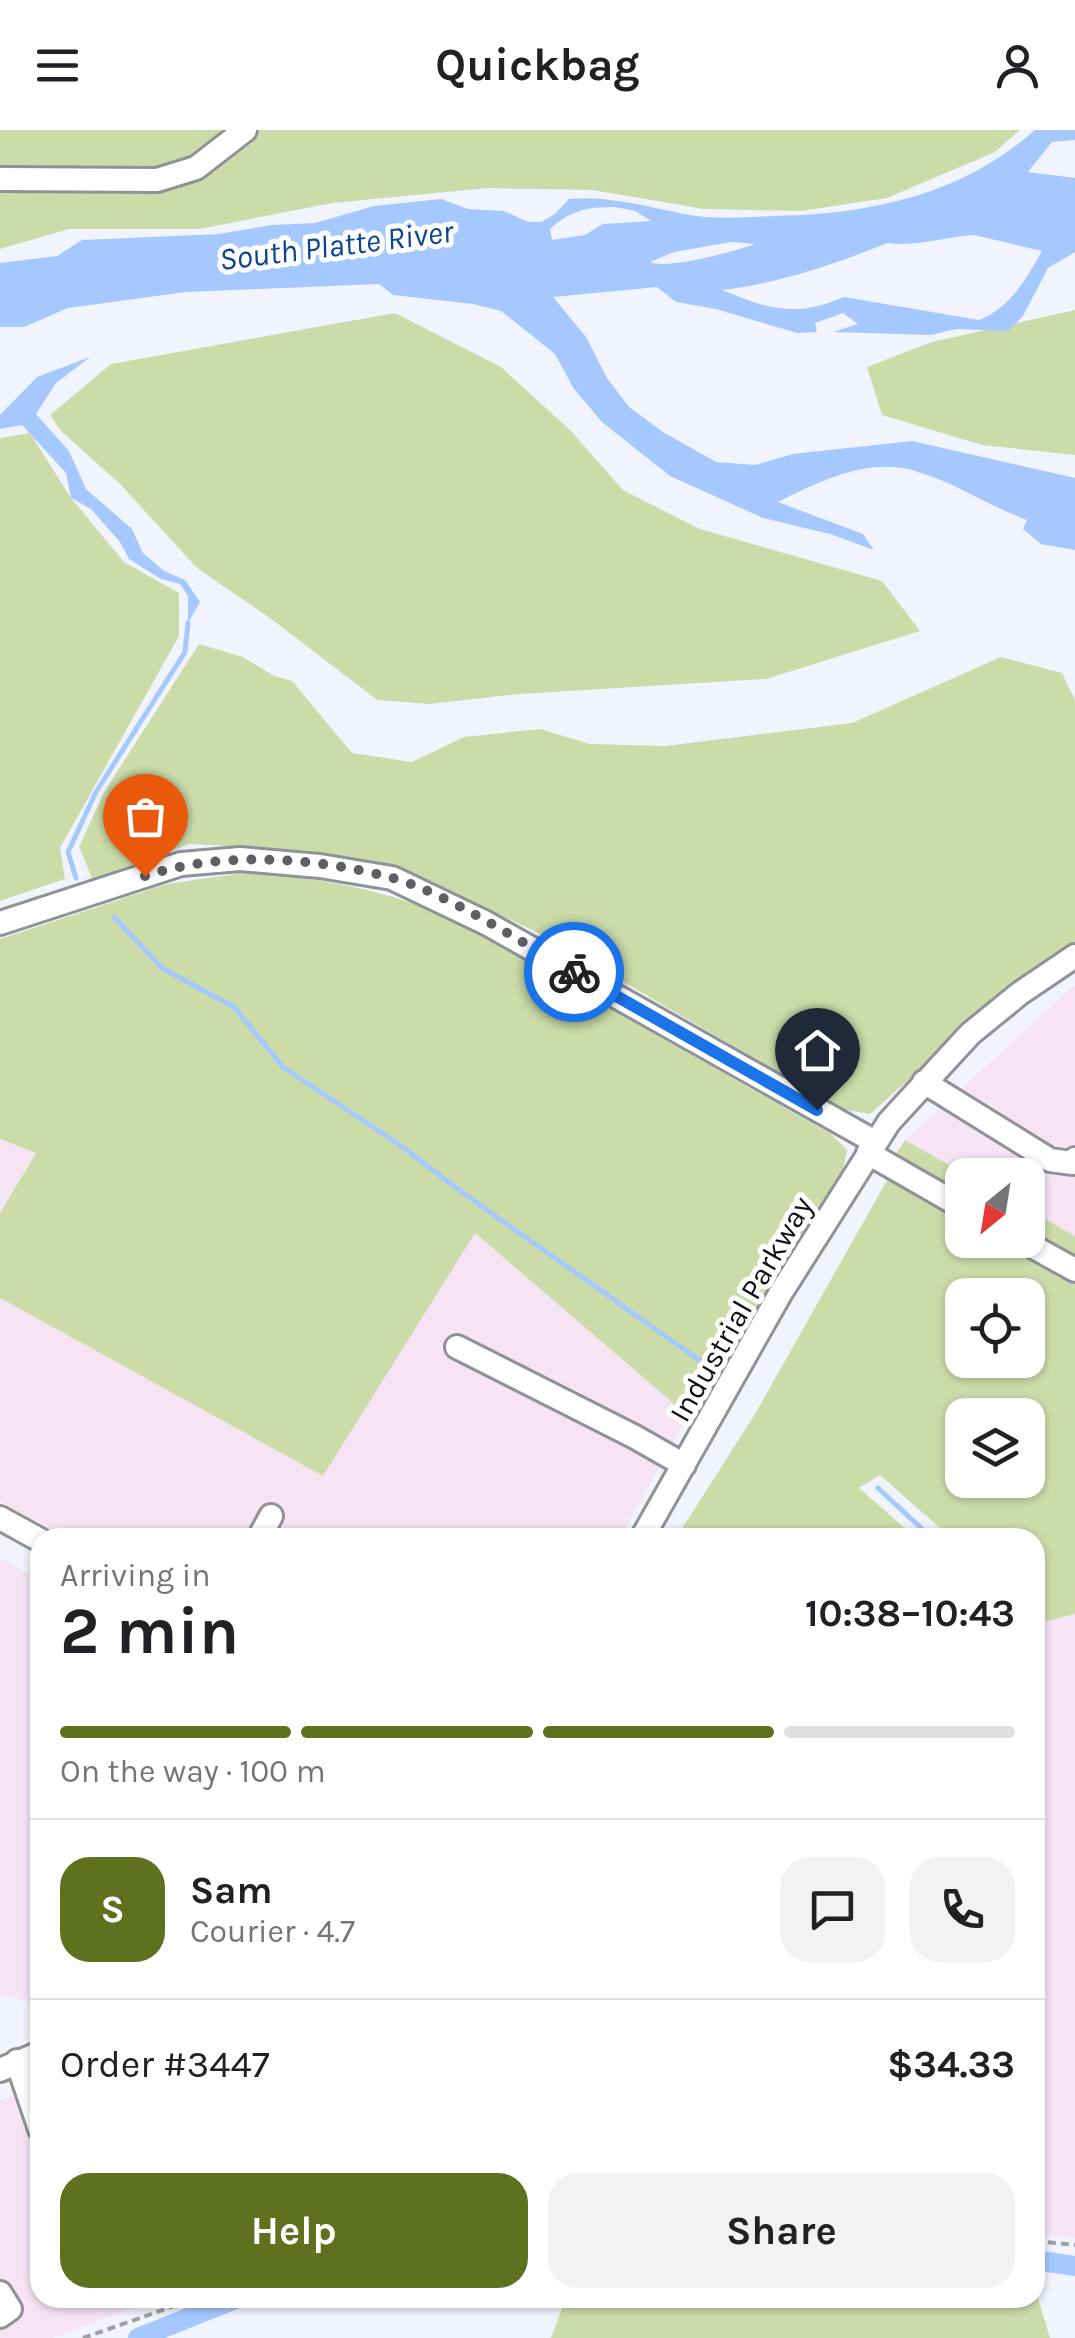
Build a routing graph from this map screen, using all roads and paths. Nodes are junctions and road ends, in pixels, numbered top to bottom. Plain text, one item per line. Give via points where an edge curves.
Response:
1 (245, 130) edge
2 (0, 179) edge
3 (0, 923) edge
4 (1075, 956) edge
5 (924, 1082) junction
6 (871, 1148) junction
7 (1075, 1159) edge
8 (945, 1196) edge
9 (1045, 1253) edge
10 (1075, 1270) edge
11 (458, 1347) dead end
12 (684, 1466) junction
13 (0, 1518) edge
14 (648, 1528) edge
15 (30, 1534) edge
16 (8, 2065) edge
17 (30, 2109) edge
18 (1045, 2242) edge
19 (1075, 2246) edge
20 (0, 2293) edge
21 (169, 2308) edge
22 (0, 2316) edge
23 (83, 2338) edge

1 - 2 street via 196,168 157,180
3 - 6 street via 182,864 240,859 392,878 455,906
4 - 5 street, Industrial Parkway via 970,1034
5 - 6 street, Industrial Parkway
5 - 7 street via 1050,1160
6 - 8 street
6 - 12 street, Industrial Parkway
9 - 10 street
11 - 12 street
12 - 14 street, Industrial Parkway
13 - 15 street
16 - 17 street
18 - 19 path
20 - 22 street via 10,2308
21 - 23 path

